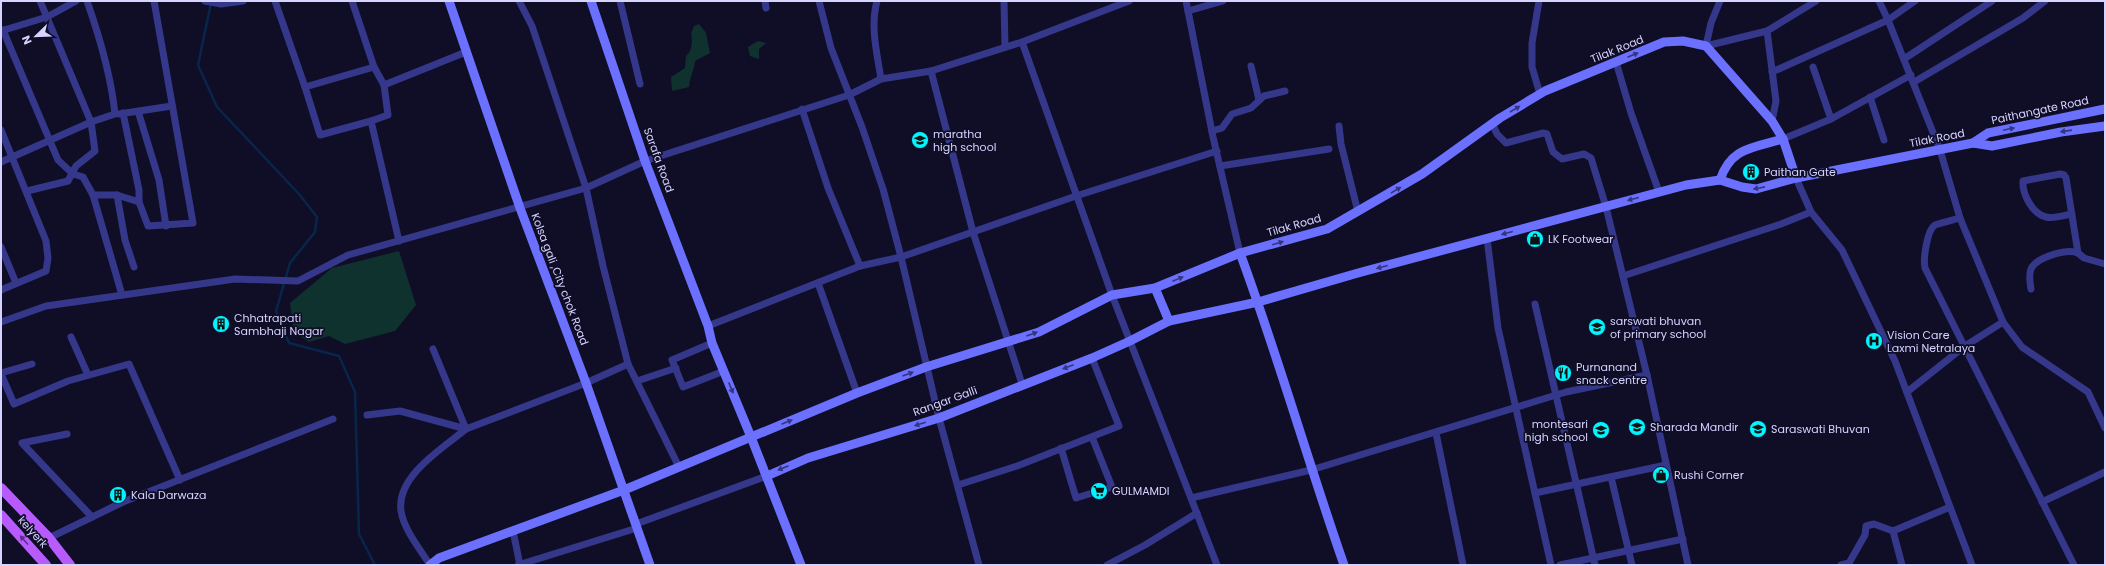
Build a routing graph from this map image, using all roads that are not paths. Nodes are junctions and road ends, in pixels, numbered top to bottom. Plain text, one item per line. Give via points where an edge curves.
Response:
1 (40, 1) edge
2 (76, 1) edge
3 (87, 1) edge
4 (154, 1) edge
5 (205, 1) edge
6 (243, 1) edge
7 (275, 1) edge
8 (352, 1) edge
9 (449, 1) edge
10 (519, 1) edge
11 (591, 1) edge
12 (620, 1) edge
13 (819, 1) edge
14 (877, 1) edge
15 (1004, 1) edge
16 (1129, 1) edge
17 (1186, 1) edge
18 (1223, 1) edge
19 (1539, 1) edge
20 (1720, 1) edge
21 (1801, 1) edge
22 (1816, 1) edge
23 (1879, 1) edge
24 (1915, 1) edge
25 (1992, 1) edge
26 (2045, 1) edge
27 (1804, 8) junction
28 (1188, 11) junction
29 (47, 16) junction
30 (1888, 20) junction
31 (2, 30) edge
32 (1767, 31) junction
33 (1022, 42) junction
34 (1706, 46) junction
35 (1005, 47) junction
36 (466, 52) junction
37 (1904, 59) junction
38 (1616, 62) junction
39 (1251, 66) dead end
40 (374, 67) junction
41 (1813, 67) dead end
42 (931, 71) junction
43 (1772, 72) junction
44 (1911, 75) junction
45 (881, 79) junction
46 (1914, 82) junction
47 (640, 84) dead end
48 (384, 85) junction
49 (305, 87) junction
50 (1285, 91) dead end
51 (1540, 94) junction
52 (849, 95) junction
53 (1870, 97) junction
54 (1259, 100) junction
55 (172, 106) junction
56 (802, 110) junction
57 (2105, 110) edge
58 (138, 111) junction
59 (119, 114) junction
60 (1831, 119) junction
61 (371, 121) junction
62 (91, 122) junction
63 (1772, 122) junction
64 (1492, 123) junction
65 (1339, 126) dead end
66 (2105, 126) edge
67 (1, 130) edge
68 (1212, 131) junction
69 (1782, 140) junction
70 (1884, 140) dead end
71 (49, 141) junction
72 (1973, 143) junction
73 (1329, 149) dead end
74 (1940, 150) junction
75 (1217, 151) junction
76 (12, 157) junction
77 (645, 161) junction
78 (1, 162) edge
79 (1220, 166) junction
80 (73, 174) junction
81 (1796, 178) junction
82 (1720, 180) junction
83 (586, 188) junction
84 (27, 191) junction
85 (1659, 192) junction
86 (93, 195) junction
87 (116, 195) junction
88 (1076, 196) junction
89 (138, 202) junction
90 (1606, 207) junction
91 (520, 208) junction
92 (1358, 212) junction
93 (1811, 212) junction
94 (2072, 214) junction
95 (1960, 218) junction
96 (166, 226) junction
97 (973, 232) junction
98 (1487, 238) junction
99 (399, 241) junction
100 (1, 247) edge
101 (1240, 253) junction
102 (2078, 253) junction
103 (901, 258) junction
104 (2105, 264) edge
105 (860, 266) junction
106 (134, 267) dead end
107 (1623, 276) junction
108 (16, 283) junction
109 (818, 283) junction
110 (1155, 288) junction
111 (2030, 289) dead end
112 (1, 290) edge
113 (122, 295) junction
114 (1112, 295) junction
115 (1258, 302) junction
116 (1535, 304) dead end
117 (1169, 321) junction
118 (1, 322) edge
119 (2003, 322) junction
120 (708, 326) junction
121 (71, 337) dead end
122 (1130, 342) junction
123 (712, 343) junction
124 (1009, 343) junction
125 (1965, 346) junction
126 (433, 349) dead end
127 (1092, 358) junction
128 (32, 364) dead end
129 (628, 364) junction
130 (926, 367) junction
131 (676, 368) junction
132 (724, 371) junction
133 (1, 374) edge
134 (88, 375) junction
135 (1647, 375) junction
136 (637, 381) junction
137 (586, 383) junction
138 (1022, 384) junction
139 (1907, 392) junction
140 (857, 393) junction
141 (1556, 395) junction
142 (1517, 408) junction
143 (367, 415) dead end
144 (938, 418) junction
145 (2103, 418) edge
146 (333, 419) dead end
147 (466, 428) junction
148 (2105, 428) edge
149 (1436, 433) junction
150 (67, 434) dead end
151 (1092, 437) junction
152 (751, 438) junction
153 (1061, 448) junction
154 (1666, 465) junction
155 (679, 467) junction
156 (1311, 470) junction
157 (2105, 472) edge
158 (767, 476) junction
159 (1612, 477) junction
160 (180, 480) junction
161 (1577, 484) junction
162 (958, 486) junction
163 (1, 488) edge
164 (624, 490) junction
165 (1535, 493) junction
166 (1191, 498) junction
167 (2042, 502) junction
168 (1950, 507) junction
169 (1197, 513) junction
170 (1, 515) edge
171 (92, 517) junction
172 (636, 526) junction
173 (513, 531) junction
174 (1893, 531) junction
175 (49, 538) junction
176 (1683, 539) junction
177 (1629, 551) junction
178 (1594, 562) edge
179 (46, 565) edge
180 (70, 565) edge
181 (430, 565) edge
182 (519, 565) edge
183 (650, 565) edge
184 (801, 565) edge
185 (979, 565) edge
186 (1107, 565) edge
187 (1217, 565) edge
188 (1344, 565) edge
189 (1463, 565) edge
190 (1551, 565) edge
191 (1560, 565) edge
192 (1632, 565) edge
193 (1688, 565) edge
194 (1841, 565) edge
195 (1902, 565) edge
196 (1972, 565) edge
197 (2074, 565) edge

1 - 29 street
2 - 29 street
3 - 59 street via 101,40
4 - 55 street
5 - 6 street via 221,4
7 - 49 street
8 - 40 street
9 - 36 street, Kolsa gali ,City chok Road
10 - 83 street via 532,26
11 - 77 street, Sarafa Road
12 - 47 street
13 - 52 street via 831,48
14 - 45 street via 874,31
15 - 35 street
16 - 33 street
17 - 28 street
18 - 28 street
19 - 51 street via 1532,43 1532,67
20 - 34 street via 1711,23
21 - 27 street
22 - 27 street
23 - 30 street
24 - 30 street
25 - 37 street
26 - 46 street via 2023,18
27 - 32 street
28 - 68 street
29 - 31 street
29 - 62 street
30 - 37 street
30 - 43 street
31 - 71 street
32 - 34 street
32 - 43 street
33 - 35 street
33 - 88 street
38 -> 34 street, Tilak Road via 1674,40
34 - 63 street
35 - 42 street
36 - 48 street
36 - 91 street, Kolsa gali ,City chok Road
37 - 44 street
38 - 51 street, Tilak Road
38 - 85 street via 1635,126
39 - 54 street
40 - 48 street
40 - 49 street
41 - 60 street
42 - 45 street
42 - 97 street
43 - 63 street via 1776,101
44 - 46 street
44 - 53 street
45 - 52 street
46 - 74 street
48 - 61 street via 388,115
49 - 61 street via 320,135
50 - 54 street via 1264,96
64 -> 51 street, Tilak Road
52 - 56 street
52 - 103 street via 883,189
53 - 60 street
53 - 70 street
54 - 68 street via 1251,108 1232,114 1222,128
55 - 58 street
55 - 96 street via 193,223
56 - 77 street
56 - 105 street via 828,188
72 -> 57 street, Paithangate Road via 1988,133
58 - 59 street
58 - 96 street via 159,180
59 - 62 street
59 - 89 street via 139,190
60 - 69 street
61 - 99 street
62 - 71 street
62 - 80 street via 95,151 76,166
63 - 69 street
64 - 90 street via 1497,134 1506,143 1543,133 1547,134 1553,152 1562,159 1584,154 1590,158
92 -> 64 street, Tilak Road via 1422,174
65 - 92 street
66 -> 72 street via 1992,146
67 - 76 street
68 - 75 street
69 - 81 street
69 - 82 street via 1734,156 1724,168
71 - 76 street
71 - 80 street via 58,160
72 - 74 street, Tilak Road
73 - 79 street
74 - 81 street, Tilak Road
74 - 95 street
75 - 79 street
75 - 88 street
76 - 78 street
76 - 84 street
77 - 83 street
77 - 120 street, Sarafa Road
79 - 101 street
80 - 84 street via 68,181
80 - 86 street via 83,177
81 -> 82 street, Tilak Road via 1750,189
81 - 93 street
82 - 85 street, Rangar Galli
83 - 91 street
83 - 129 street
84 - 108 street via 46,241 48,258 46,271
85 -> 90 street, Rangar Galli
86 - 87 street
86 - 113 street
87 - 89 street
87 - 106 street via 125,240
88 - 97 street
88 - 114 street
89 - 96 street via 148,226
90 -> 98 street, Rangar Galli
90 - 107 street
91 - 99 street
91 - 137 street, Kolsa gali ,City chok Road
101 -> 92 street, Tilak Road via 1326,229
93 - 107 street
93 - 139 street via 1842,250
94 - 94 street via 2064,175 2023,180 2028,201 2042,215 2053,217
94 - 102 street
95 - 119 street
95 - 125 street via 1934,226 1930,230 1923,259 1925,268
97 - 103 street
97 - 124 street
98 -> 115 street, Rangar Galli
98 - 142 street via 1498,328
99 - 113 street via 348,255 298,281 235,279
100 - 108 street
110 -> 101 street, Tilak Road
101 - 115 street
102 - 104 street via 2084,258
102 - 111 street via 2066,250 2036,263 2030,272
103 - 105 street
103 - 130 street
105 - 109 street
107 - 135 street
108 - 112 street
109 - 120 street
109 - 140 street
110 - 114 street, Tilak Road
110 - 117 street
113 - 118 street via 46,306
114 - 122 street
124 -> 114 street, Tilak Road via 1039,332
115 - 117 street, Rangar Galli
115 - 156 street
116 - 141 street
117 - 122 street, Rangar Galli
119 - 125 street
119 - 145 street via 2022,347 2088,392
120 - 123 street, Sarafa Road
121 - 134 street
122 - 127 street, Rangar Galli
122 - 166 street
123 - 131 street via 672,360
123 - 132 street, Sarafa Road
124 - 130 street, Tilak Road
124 - 138 street
125 - 139 street
125 - 167 street
126 - 147 street
127 -> 138 street, Rangar Galli
127 - 151 street via 1119,426
128 - 133 street
129 - 136 street
129 - 137 street
140 -> 130 street, Tilak Road
130 - 144 street
131 - 132 street via 683,387
131 - 136 street
132 -> 152 street, Sarafa Road
133 - 134 street via 14,404
134 - 160 street via 129,364
135 - 141 street
135 - 154 street
136 - 155 street
137 - 147 street
137 - 164 street, Kolsa gali ,City chok Road
138 - 144 street, Rangar Galli
139 - 168 street
152 -> 140 street, Tilak Road
141 - 142 street
141 - 161 street
142 - 149 street
142 - 165 street
143 - 147 street via 400,412
144 -> 158 street, Rangar Galli via 808,458
144 - 162 street
145 - 148 street
146 - 160 street
147 - 181 street via 417,469 402,493 401,511 408,530
149 - 156 street
149 - 189 street
150 - 171 street via 22,443
151 - 153 street
151 - 153 street via 1112,487 1076,498
152 - 155 street, Tilak Road
152 - 158 street, Sarafa Road
153 - 162 street
154 - 159 street
154 - 176 street
155 - 164 street, Tilak Road
156 - 166 street
156 - 188 street
157 - 167 street
158 - 172 street
158 - 184 street, Sarafa Road
159 - 161 street
159 - 177 street
160 - 171 street
161 - 165 street
161 - 178 street
162 - 185 street
163 - 175 main road
164 - 172 street, Kolsa gali ,City chok Road
164 - 173 street, Tilak Road
165 - 190 street
166 - 169 street
167 - 197 street
168 - 174 street
168 - 196 street
169 - 186 street
169 - 187 street
179 -> 170 main road, kelyerk
171 - 175 street
172 - 182 street
172 - 183 street, Kolsa gali ,City chok Road
173 - 181 street, Tilak Road via 439,558
173 - 182 street
174 - 194 street via 1874,524 1866,526 1865,536 1849,563
174 - 195 street
175 - 180 main road
176 - 177 street
176 - 193 street
177 - 178 street
177 - 192 street
178 - 191 street

